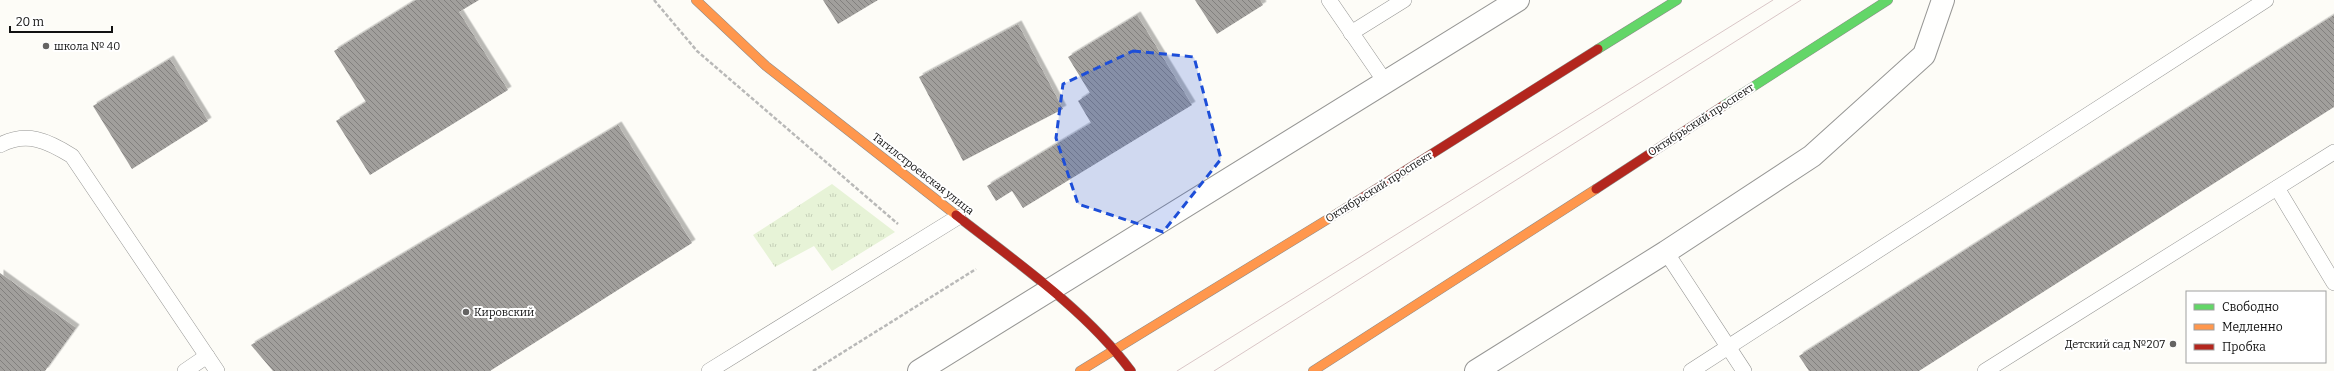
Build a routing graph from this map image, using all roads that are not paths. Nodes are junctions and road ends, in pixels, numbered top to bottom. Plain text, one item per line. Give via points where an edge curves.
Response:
1 (696, 0) edge
2 (1329, 0) edge
3 (1404, 0) edge
4 (1518, 0) edge
5 (1677, 0) edge
6 (1888, 0) edge
7 (1943, 0) edge
8 (2266, 0) edge
9 (1351, 33) junction
10 (1386, 83) junction
11 (0, 144) edge
12 (2334, 152) edge
13 (2277, 188) junction
14 (958, 217) junction
15 (1666, 252) junction
16 (2334, 283) edge
17 (1050, 289) junction
18 (1729, 347) junction
19 (1115, 349) junction
20 (207, 356) junction
21 (185, 371) edge
22 (217, 371) edge
23 (709, 371) edge
24 (919, 371) edge
25 (1080, 371) edge
26 (1130, 371) edge
27 (1313, 371) edge
28 (1476, 371) edge
29 (1692, 371) edge
30 (1744, 371) edge
31 (1985, 371) edge

1 - 14 main road, Тагилстроевская улица via 766,66
2 - 9 lane
3 - 9 lane
4 - 10 street
5 - 19 main road, Октябрьский проспект via 1275,253
6 - 27 main road, Октябрьский проспект
7 - 15 street via 1924,55 1812,156
8 - 18 lane
9 - 10 lane
10 - 17 street
11 - 20 lane via 19,138 35,138 55,145 72,156
12 - 13 lane
13 - 16 lane
13 - 31 lane
14 - 17 main road, Тагилстроевская улица
14 - 23 lane
15 - 18 lane
15 - 28 street
17 - 19 main road, Тагилстроевская улица
17 - 24 street
18 - 29 lane
18 - 30 lane
19 - 25 main road, Октябрьский проспект
19 - 26 main road, Тагилстроевская улица
20 - 21 lane
20 - 22 lane

